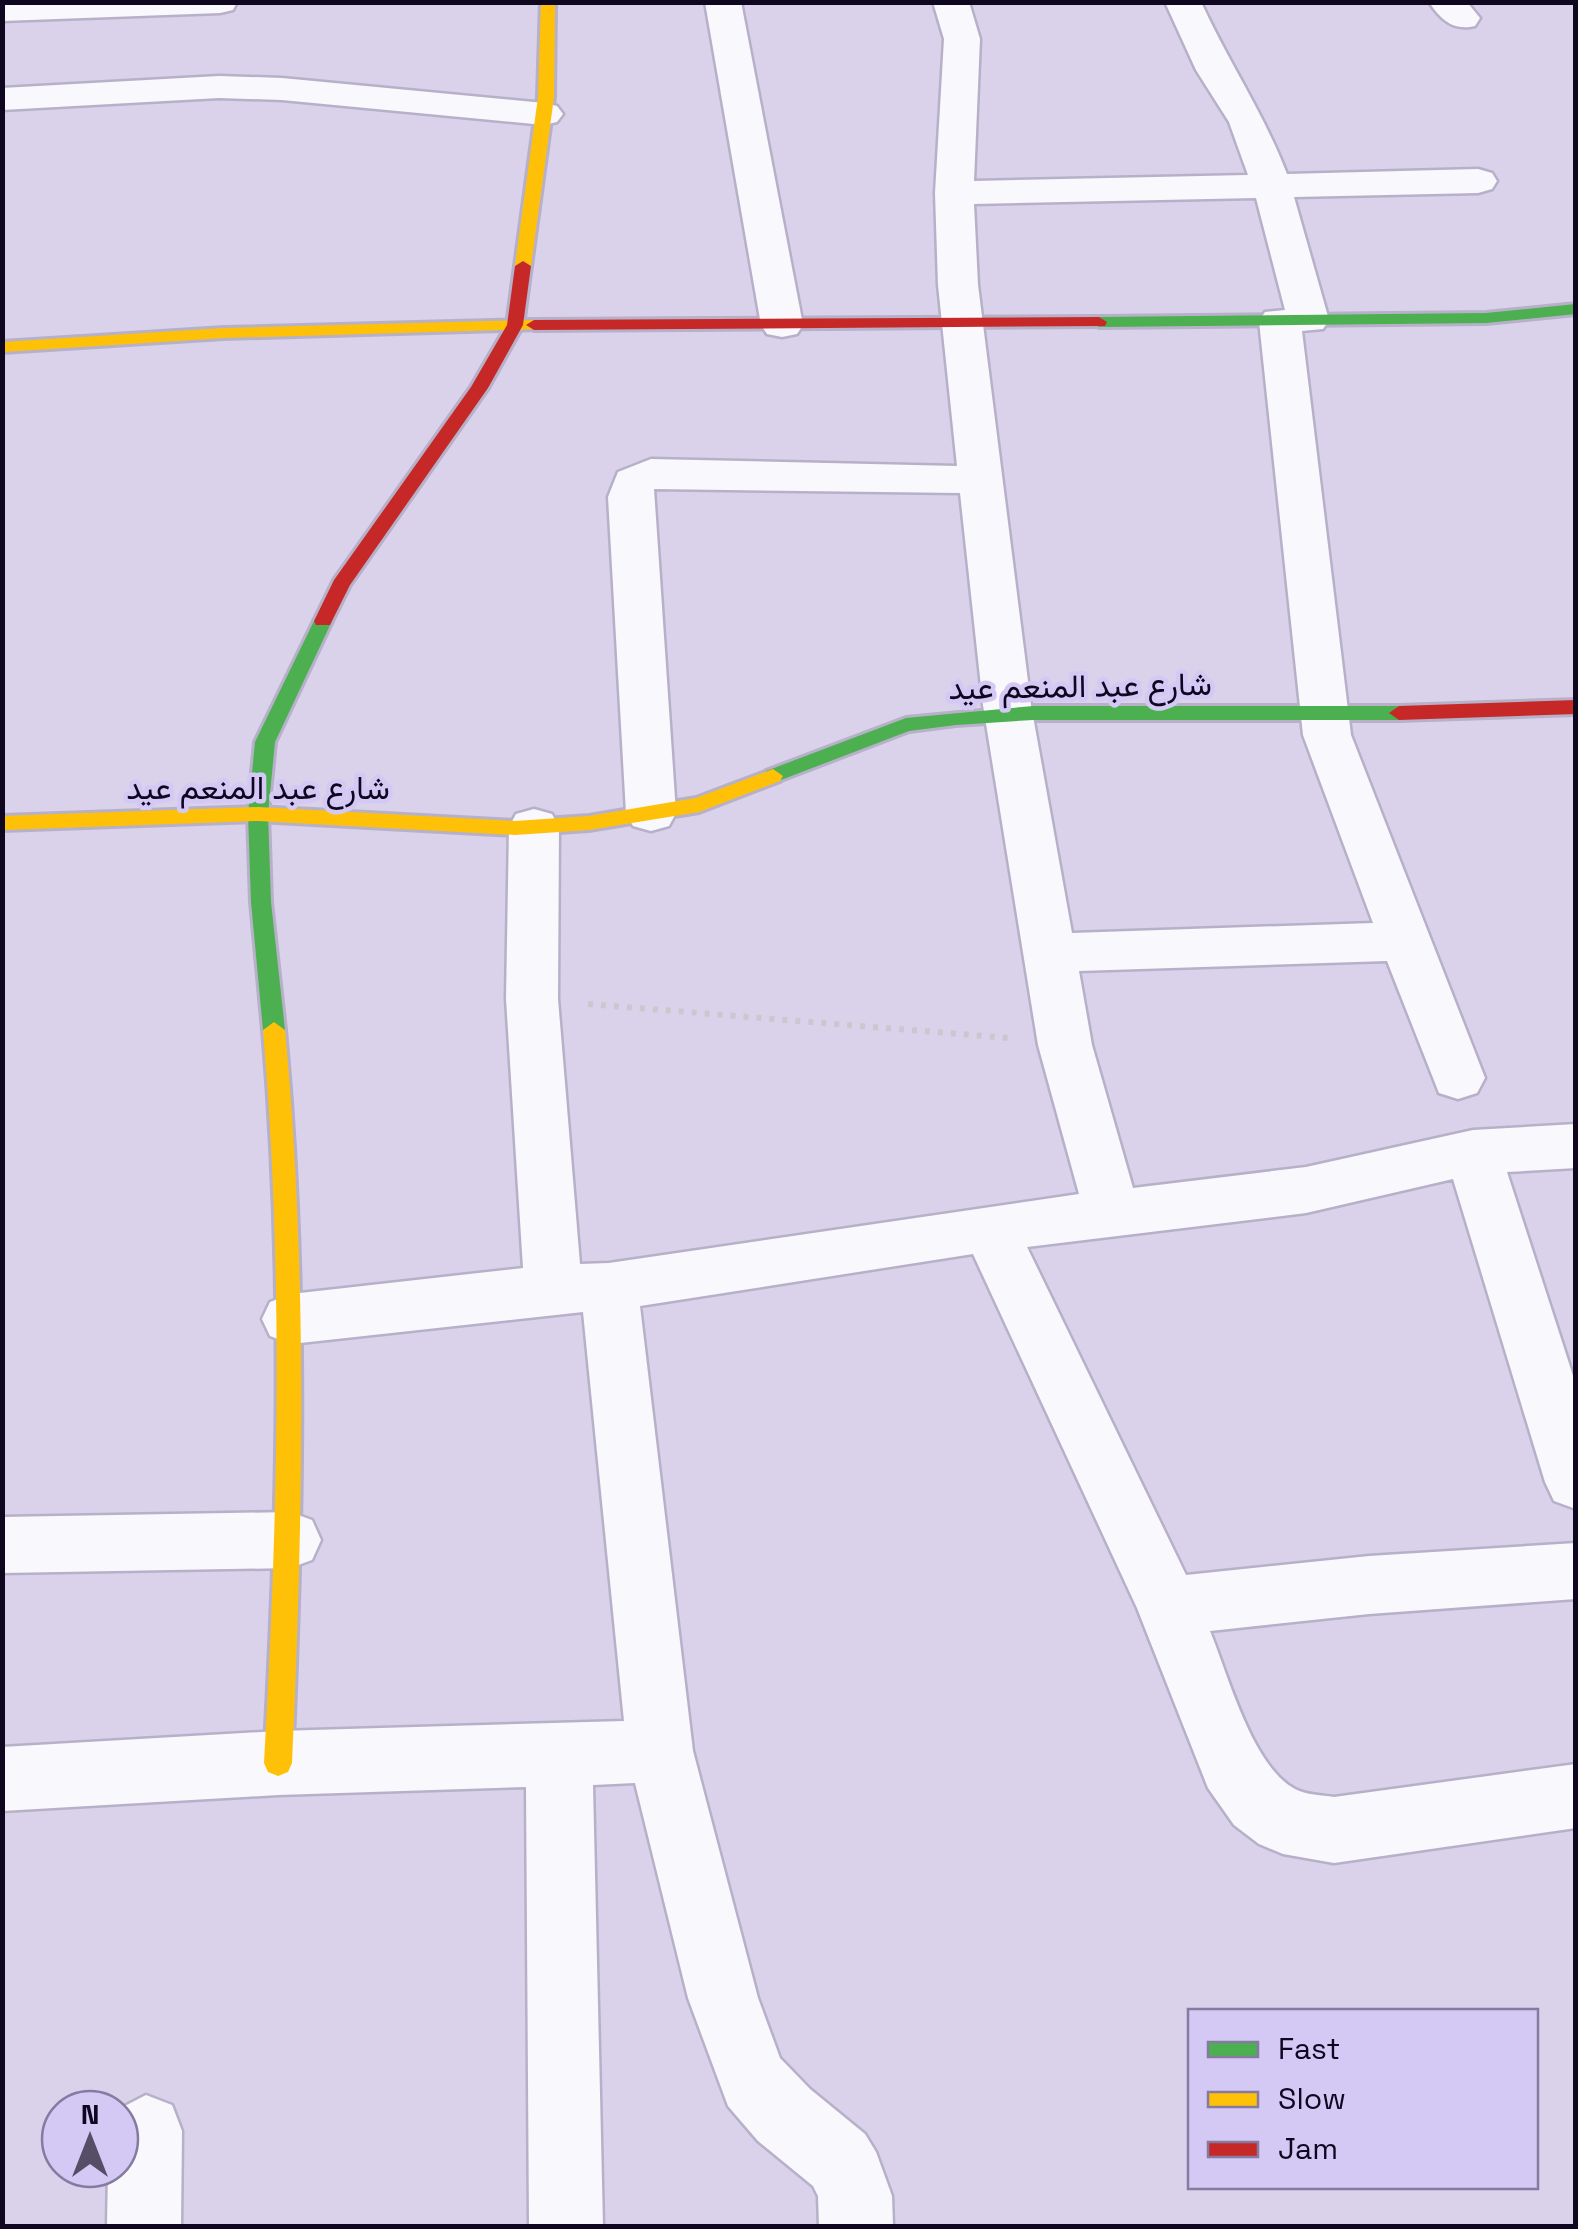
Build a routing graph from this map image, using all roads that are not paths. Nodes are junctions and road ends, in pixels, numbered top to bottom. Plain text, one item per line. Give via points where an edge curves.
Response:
1 (220, 2) edge
2 (548, 2) edge
3 (722, 2) edge
4 (951, 2) edge
5 (1184, 2) edge
6 (12, 8) edge
7 (2, 99) edge
8 (544, 114) junction
9 (1478, 181) dead end
10 (1272, 186) junction
11 (954, 192) junction
12 (1576, 309) edge
13 (1294, 320) junction
14 (514, 324) junction
15 (782, 324) junction
16 (962, 324) junction
17 (2, 348) edge
18 (980, 480) junction
19 (1576, 707) edge
20 (1009, 715) junction
21 (1324, 715) junction
22 (651, 813) junction
23 (258, 814) junction
24 (2, 823) edge
25 (534, 827) junction
26 (1407, 940) junction
27 (1050, 953) junction
28 (1458, 1078) dead end
29 (1576, 1146) edge
30 (1474, 1152) junction
31 (1112, 1216) junction
32 (990, 1228) junction
33 (581, 1288) junction
34 (291, 1319) junction
35 (1576, 1482) edge
36 (290, 1540) junction
37 (2, 1545) edge
38 (1576, 1571) edge
39 (1168, 1606) junction
40 (660, 1751) junction
41 (558, 1753) junction
42 (278, 1763) junction
43 (2, 1779) edge
44 (1576, 1796) edge
45 (146, 2131) dead end
46 (144, 2226) edge
47 (566, 2226) edge
48 (856, 2226) edge

1 - 6 street
2 - 8 street
3 - 15 street
4 - 11 street via 962,38
5 - 10 street via 1214,70 1248,122
7 - 8 street via 266,88
8 - 14 street
9 - 10 street
10 - 11 street
10 - 13 street
11 - 16 street
12 - 13 street via 1486,318
13 - 16 street
13 - 21 street
14 - 15 street
14 - 17 street
14 - 23 street via 479,388 341,584 265,742
15 - 16 street
16 - 18 street
18 - 20 street
18 - 22 street via 651,473 634,482
19 - 21 street, شارع عبد المنعم عيد
20 - 21 street, شارع عبد المنعم عيد
20 - 22 street, شارع عبد المنعم عيد via 906,725 699,805
20 - 27 street
21 - 26 street
22 - 25 street, شارع عبد المنعم عيد
23 - 24 street, شارع عبد المنعم عيد
23 - 25 street, شارع عبد المنعم عيد
23 - 34 street via 283,1114
25 - 33 street via 532,999
26 - 27 street
26 - 28 street
27 - 31 street via 1064,1044
29 - 30 street
30 - 31 street via 1306,1190
30 - 35 street
31 - 32 street
32 - 33 street
32 - 39 street
33 - 34 street
33 - 40 street
34 - 36 street
36 - 37 street
36 - 42 street
38 - 39 street
39 - 44 street via 1231,1766 1258,1802 1283,1821 1334,1830
40 - 41 street
40 - 48 street via 724,1998 753,2081 839,2160 855,2196
41 - 42 street
41 - 47 street
42 - 43 street
45 - 46 street

